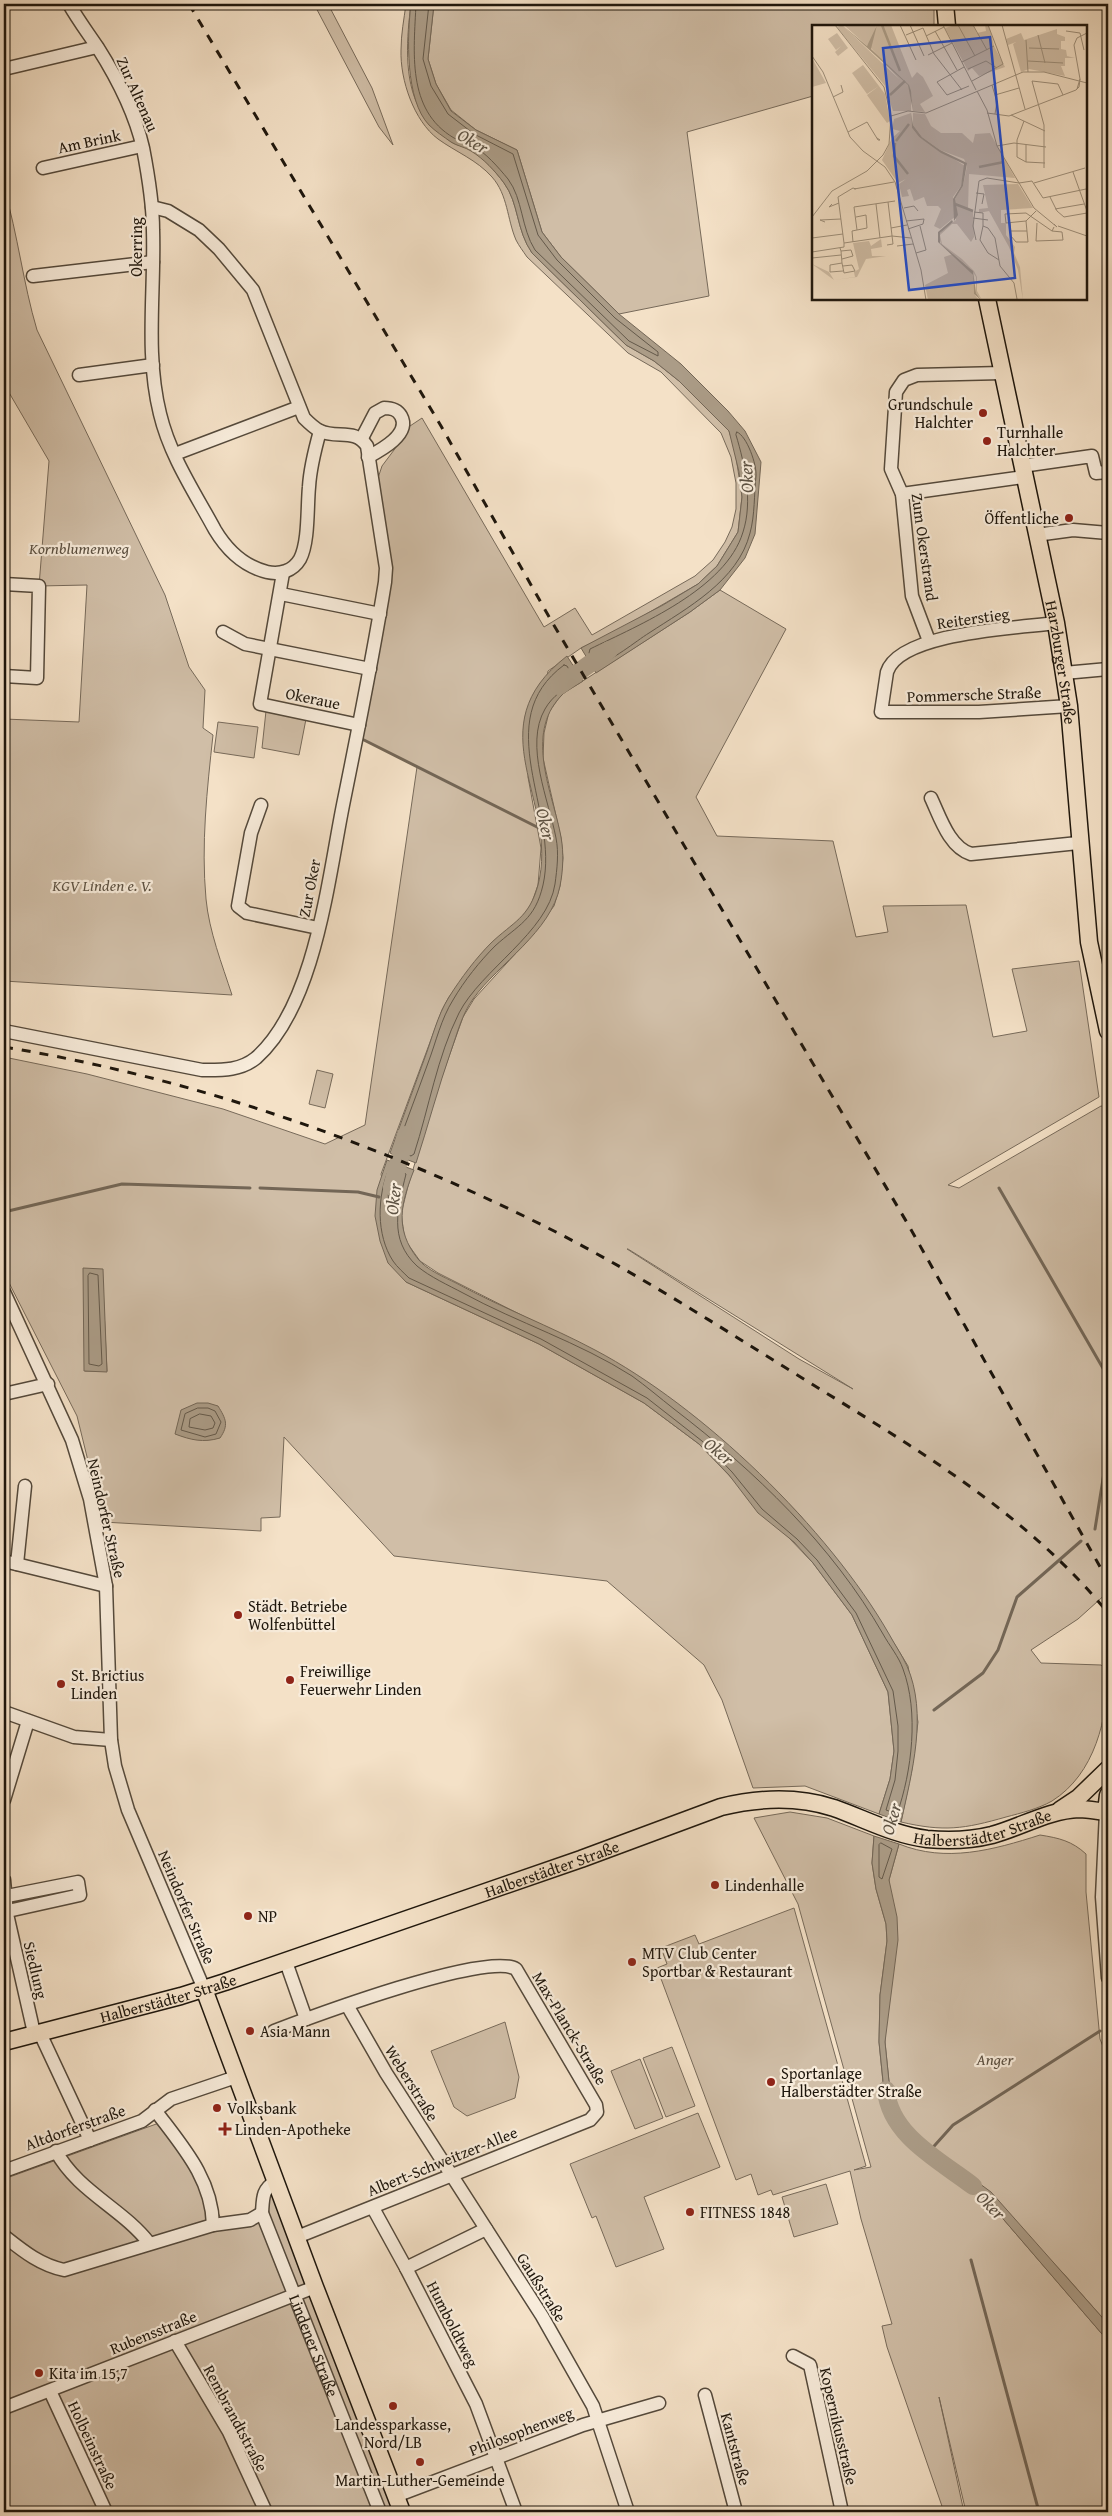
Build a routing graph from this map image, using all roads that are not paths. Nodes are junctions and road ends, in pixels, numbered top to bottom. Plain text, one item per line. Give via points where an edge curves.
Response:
1 (69, 4) edge
2 (945, 4) edge
3 (947, 25) edge
4 (97, 47) junction
5 (4, 69) edge
6 (142, 146) junction
7 (43, 168) dead end
8 (152, 208) junction
9 (153, 262) junction
10 (33, 276) dead end
11 (987, 300) edge
12 (153, 365) junction
13 (1002, 373) junction
14 (79, 375) dead end
15 (299, 407) junction
16 (320, 431) junction
17 (362, 438) junction
18 (174, 454) junction
19 (368, 456) junction
20 (1023, 472) junction
21 (1108, 472) edge
22 (902, 494) junction
23 (1108, 533) edge
24 (1036, 535) junction
25 (283, 572) junction
26 (4, 584) edge
27 (281, 594) junction
28 (380, 614) junction
29 (1056, 623) junction
30 (223, 632) dead end
31 (929, 641) junction
32 (270, 649) junction
33 (370, 669) junction
34 (1108, 669) edge
35 (1064, 673) junction
36 (4, 676) edge
37 (1068, 706) junction
38 (880, 712) joint
39 (359, 725) junction
40 (931, 798) dead end
41 (261, 804) dead end
42 (1078, 843) junction
43 (318, 928) junction
44 (4, 1031) edge
45 (1108, 1031) edge
46 (4, 1292) edge
47 (48, 1384) junction
48 (4, 1394) edge
49 (25, 1486) dead end
50 (4, 1561) edge
51 (17, 1564) junction
52 (106, 1586) junction
53 (4, 1712) edge
54 (28, 1721) junction
55 (111, 1740) junction
56 (1108, 1770) edge
57 (1108, 1795) edge
58 (4, 1800) edge
59 (1106, 1812) junction
60 (1056, 1813) junction
61 (4, 1880) edge
62 (7, 1896) junction
63 (6, 1913) edge
64 (286, 1962) junction
65 (1108, 1978) edge
66 (204, 1989) junction
67 (347, 2005) junction
68 (306, 2019) junction
69 (274, 2031) dead end
70 (36, 2032) junction
71 (4, 2042) edge
72 (236, 2078) junction
73 (155, 2110) junction
74 (597, 2112) joint
75 (90, 2140) junction
76 (56, 2151) junction
77 (4, 2171) edge
78 (452, 2176) junction
79 (276, 2182) junction
80 (372, 2208) junction
81 (262, 2213) junction
82 (213, 2224) junction
83 (486, 2229) junction
84 (4, 2236) edge
85 (297, 2237) junction
86 (149, 2243) junction
87 (406, 2268) junction
88 (315, 2287) junction
89 (296, 2294) junction
90 (175, 2341) junction
91 (793, 2356) dead end
92 (50, 2391) junction
93 (705, 2395) dead end
94 (659, 2403) dead end
95 (4, 2408) edge
96 (599, 2419) junction
97 (497, 2458) junction
98 (396, 2496) junction
99 (106, 2512) edge
100 (266, 2512) edge
101 (380, 2512) edge
102 (402, 2512) edge
103 (516, 2512) edge
104 (628, 2512) edge
105 (736, 2512) edge
106 (842, 2512) edge

1 - 4 street, Zur Altenau
2 - 3 main road
4 - 5 street
4 - 6 street, Zur Altenau via 115,76
6 - 7 street, Am Brink
6 - 8 street, Zur Altenau
8 - 9 street, Okerring
8 - 15 street, Okerring via 168,211 199,230 253,290
9 - 10 street
9 - 12 street, Okerring
11 - 13 main road, Harzburger Straße
12 - 14 street
12 - 18 street, Okerring via 160,414
13 - 20 main road, Harzburger Straße
13 - 22 street, Zum Okerstrand via 917,375 900,384 896,392 891,469
15 - 16 street, Okerring via 304,418
15 - 18 street
16 - 17 street
16 - 25 street via 309,485 303,552 295,565
17 - 19 street, Zur Oker
17 - 19 street via 375,413 384,408 397,411 402,417 400,434
18 - 25 street, Okerring via 224,545 252,566 271,573
19 - 28 street, Zur Oker via 386,568
20 - 21 street via 1092,456 1096,473
20 - 22 street
20 - 24 main road, Harzburger Straße
22 - 31 street, Zum Okerstrand via 912,596
23 - 24 street via 1073,530
24 - 29 main road, Harzburger Straße
25 - 27 street
26 - 36 street via 39,586 37,678
27 - 28 street
27 - 32 street
28 - 33 street, Zur Oker
29 - 31 street, Reiterstieg
29 - 35 main road, Harzburger Straße
30 - 32 street via 245,644
31 - 38 street, Reiterstieg via 899,656 889,665
32 - 33 street
32 - 39 street, Okeraue via 260,704
33 - 39 street, Zur Oker
34 - 35 street
35 - 37 main road, Harzburger Straße
37 - 38 street, Pommersche Straße via 979,712
37 - 42 main road, Harzburger Straße
39 - 43 street, Zur Oker
40 - 42 street via 955,844 964,852 971,854
41 - 43 street via 251,833 238,906 247,913
42 - 45 main road, Harzburger Straße via 1089,942
43 - 44 street, Zur Oker via 311,959 291,1010 268,1044 243,1066 218,1070 186,1068
46 - 47 street, Neindorfer Straße
47 - 48 street
47 - 52 street, Neindorfer Straße via 72,1440 90,1499
49 - 51 street
50 - 51 street
51 - 52 street
52 - 55 street, Neindorfer Straße
53 - 54 street
54 - 55 street via 84,1740
54 - 58 street
55 - 66 street, Neindorfer Straße via 128,1810
56 - 60 main road
57 - 59 main road
59 - 60 main road, Halberstädter Straße via 1079,1809
59 - 65 street via 1102,1897
60 - 64 main road, Halberstädter Straße via 991,1835 928,1839 903,1834 832,1808 761,1799 721,1807
61 - 62 street, Siedlung
62 - 63 street, Siedlung
62 - 63 street via 78,1882 80,1895
63 - 70 street, Siedlung
64 - 66 main road, Halberstädter Straße
64 - 68 street
66 - 70 main road, Halberstädter Straße
66 - 72 main road, Lindener Straße
67 - 68 street, Max-Planck-Straße
67 - 74 street, Max-Planck-Straße via 436,1978 510,1966 516,1969 590,2093
67 - 78 street, Weberstraße
68 - 69 street, Max-Planck-Straße
70 - 71 main road, Halberstädter Straße
70 - 75 street, Siedlung
72 - 73 street, Altdorferstraße via 171,2099
72 - 79 main road, Lindener Straße
73 - 75 street, Altdorferstraße via 142,2121
73 - 82 street via 204,2180
74 - 78 street, Albert-Schweitzer-Allee via 590,2120
75 - 76 street, Altdorferstraße
76 - 77 street, Altdorferstraße
76 - 86 street via 77,2180
78 - 80 street, Albert-Schweitzer-Allee
78 - 83 street, Gaußstraße
79 - 81 street via 264,2193
79 - 85 main road, Lindener Straße
80 - 85 street, Albert-Schweitzer-Allee
80 - 87 street, Humboldtweg
81 - 82 street via 250,2220
81 - 89 street, Lindener Straße
82 - 86 street
83 - 87 street
83 - 96 street, Gaußstraße via 542,2316
84 - 86 street via 47,2266 64,2270
85 - 88 main road, Lindener Straße
87 - 97 street, Humboldtweg via 476,2404
88 - 89 street, Rubensstraße
88 - 98 main road, Lindener Straße
89 - 90 street, Rubensstraße
89 - 101 street, Lindener Straße
90 - 92 street, Rubensstraße
90 - 100 street, Rembrandtstraße via 229,2432
91 - 106 street, Kopernikusstraße via 810,2365
92 - 95 street, Rubensstraße
92 - 99 street, Holbeinstraße
93 - 105 street, Kantstraße
94 - 96 street, Philosophenweg
96 - 97 street, Philosophenweg
96 - 104 street, Gaußstraße
97 - 98 street, Philosophenweg
97 - 103 street, Humboldtweg
98 - 102 main road, Lindener Straße

